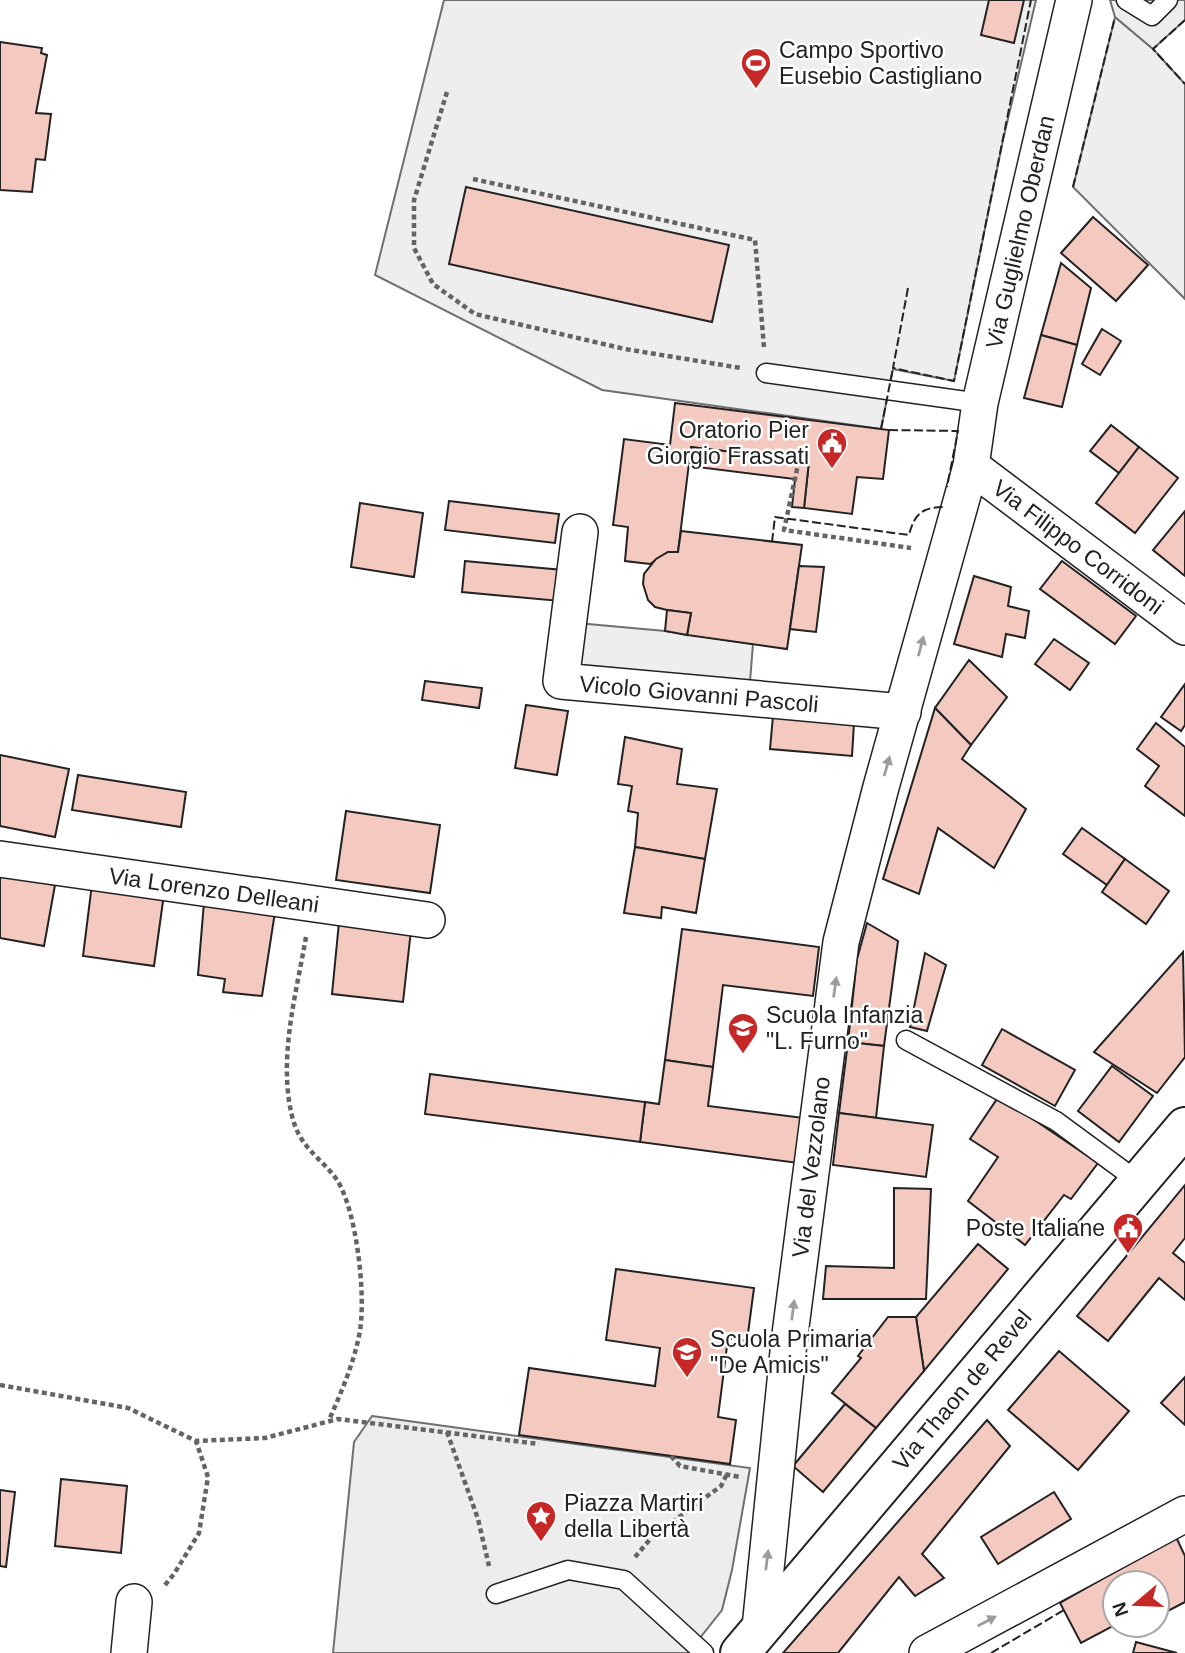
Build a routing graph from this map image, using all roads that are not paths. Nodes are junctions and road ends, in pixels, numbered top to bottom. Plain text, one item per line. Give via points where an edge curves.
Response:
1 (1074, 0) edge
2 (1126, 0) edge
3 (1167, 0) edge
4 (766, 373) road end
5 (980, 403) junction
6 (971, 466) junction
7 (580, 532) dead end
8 (947, 554) joint
9 (1185, 627) edge
10 (903, 712) junction
11 (0, 859) edge
12 (427, 920) dead end
13 (906, 1040) dead end
14 (1185, 1127) edge
15 (1139, 1182) junction
16 (1185, 1514) edge
17 (496, 1594) road end
18 (750, 1641) edge
19 (704, 1653) edge
20 (927, 1653) edge

1 - 5 street, Via Guglielmo Oberdan
2 - 3 lane via 1152,16
4 - 5 lane
5 - 6 street, Via Guglielmo Oberdan
6 - 8 street, Via Guglielmo Oberdan
6 - 9 street, Via Filippo Corridoni
7 - 10 street, Vicolo Giovanni Pascoli via 561,681
10 -> 8 street, Via del Vezzolano
18 -> 10 street, Via del Vezzolano via 775,1483 841,942
11 - 12 street, Via Lorenzo Delleani
13 - 15 lane via 1056,1121
14 - 15 main road, Via Thaon de Revel
15 - 18 main road, Via Thaon de Revel
20 -> 16 street
17 - 19 lane via 568,1570 624,1580

